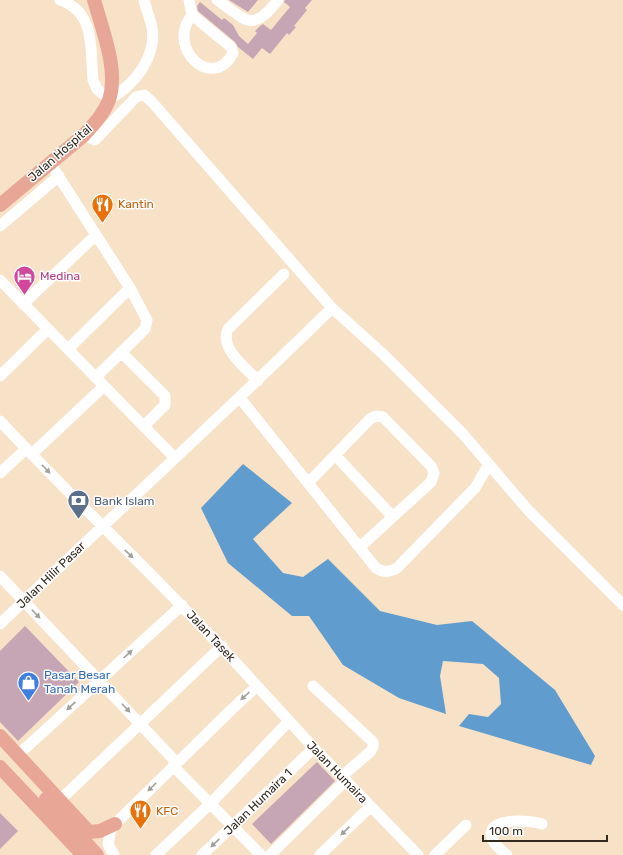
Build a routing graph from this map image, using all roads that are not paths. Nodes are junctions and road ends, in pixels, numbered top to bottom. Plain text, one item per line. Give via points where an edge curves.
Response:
1 (60, 0) edge
2 (94, 0) edge
3 (144, 0) edge
4 (189, 0) edge
5 (217, 0) edge
6 (278, 0) edge
7 (192, 15) junction
8 (94, 26) junction
9 (109, 99) junction
10 (84, 135) junction
11 (50, 163) junction
12 (58, 176) junction
13 (0, 205) edge
14 (0, 226) edge
15 (96, 235) junction
16 (284, 274) dead end
17 (0, 280) edge
18 (130, 288) junction
19 (24, 304) junction
20 (332, 308) junction
21 (48, 329) junction
22 (68, 349) junction
23 (121, 352) junction
24 (0, 376) edge
25 (96, 377) junction
26 (258, 381) junction
27 (104, 386) junction
28 (240, 398) junction
29 (0, 421) edge
30 (144, 426) junction
31 (29, 452) junction
32 (334, 456) junction
33 (174, 457) junction
34 (489, 464) junction
35 (0, 473) edge
36 (309, 482) junction
37 (393, 517) junction
38 (101, 526) junction
39 (360, 547) junction
40 (0, 576) edge
41 (24, 601) junction
42 (182, 605) junction
43 (623, 605) edge
44 (0, 624) edge
45 (222, 646) junction
46 (99, 680) junction
47 (257, 686) junction
48 (313, 686) dead end
49 (289, 721) junction
50 (140, 723) junction
51 (0, 736) edge
52 (314, 748) junction
53 (0, 749) edge
54 (18, 755) junction
55 (175, 765) junction
56 (0, 767) edge
57 (0, 779) edge
58 (343, 779) junction
59 (60, 800) junction
60 (211, 803) junction
61 (370, 807) junction
62 (115, 824) junction
63 (542, 824) dead end
64 (46, 825) junction
65 (466, 825) dead end
66 (234, 826) junction
67 (89, 832) junction
68 (74, 855) edge
69 (83, 855) edge
70 (97, 855) edge
71 (114, 855) edge
72 (156, 855) edge
73 (202, 855) edge
74 (261, 855) edge
75 (270, 855) edge
76 (320, 855) edge
77 (418, 855) edge
78 (435, 855) edge
79 (507, 855) edge

1 - 8 street via 71,4
2 - 8 main road, Jalan Hospital
3 - 9 street via 152,27 150,51 134,80 121,93
4 - 7 street
5 - 6 street via 245,20 252,21 266,15
7 - 7 street via 184,27 183,34 190,57 202,67 213,69 223,65 232,53 231,47
8 - 9 main road, Jalan Hospital via 107,42 112,82
9 - 10 main road, Jalan Hospital via 96,122
10 - 11 main road, Jalan Hospital
10 - 20 street via 95,140 136,97 144,95 246,207
11 - 12 street
11 - 13 main road, Jalan Hospital
12 - 14 street
12 - 15 street
15 - 18 street
15 - 19 street
16 - 26 street via 228,329 225,336 230,350
17 - 19 street
18 - 22 street
18 - 23 street via 147,324
19 - 21 street
20 - 26 street, Jalan Hilir Pasar
20 - 34 street via 394,365
21 - 22 street
21 - 24 street
22 - 25 street
23 - 25 street
23 - 30 street via 165,396 165,405
25 - 27 street
26 - 28 street, Jalan Hilir Pasar
27 - 30 street
27 - 31 street
28 - 33 street, Jalan Hilir Pasar
28 - 36 street
29 - 31 street, Jalan Tasek
30 - 33 street
31 - 35 street
31 -> 38 street, Jalan Tasek
32 - 36 street
32 - 37 street
32 - 37 street via 370,419 376,416 384,417 431,466 434,473 431,482
33 - 38 street, Jalan Hilir Pasar
34 - 39 street via 475,488 397,568 382,572
34 - 43 street via 528,510
36 - 39 street
37 - 39 street
38 - 41 street, Jalan Hilir Pasar
38 -> 42 street, Jalan Tasek
40 - 41 street
41 - 44 street, Jalan Hilir Pasar
41 -> 46 street
42 - 45 street, Jalan Tasek
46 -> 42 street
45 - 47 street, Jalan Tasek
45 - 50 street
46 -> 50 street
46 -> 54 street
47 - 49 street, Jalan Humaira
47 -> 55 street
48 - 58 street via 372,742 370,752
49 - 52 street, Jalan Humaira
49 - 60 street
50 - 55 street
50 - 59 street
51 - 54 main road
52 - 58 street, Jalan Humaira
52 - 66 street, Jalan Humaira 1
53 - 70 main road
54 - 59 main road
55 - 60 street
55 -> 62 street
56 - 69 main road
57 - 64 main road
58 - 61 street, Jalan Humaira
58 - 75 street
59 - 67 main road
60 - 66 street
60 - 72 street
61 -> 76 street
61 - 77 street, Jalan Humaira
62 - 67 main road via 100,831
62 - 71 street via 110,830 108,844
63 - 79 street via 520,820 507,821 494,829 491,835 493,841
64 - 67 main road via 73,832
64 - 68 main road
65 - 78 street
66 -> 73 street, Jalan Humaira 1
66 - 74 street

